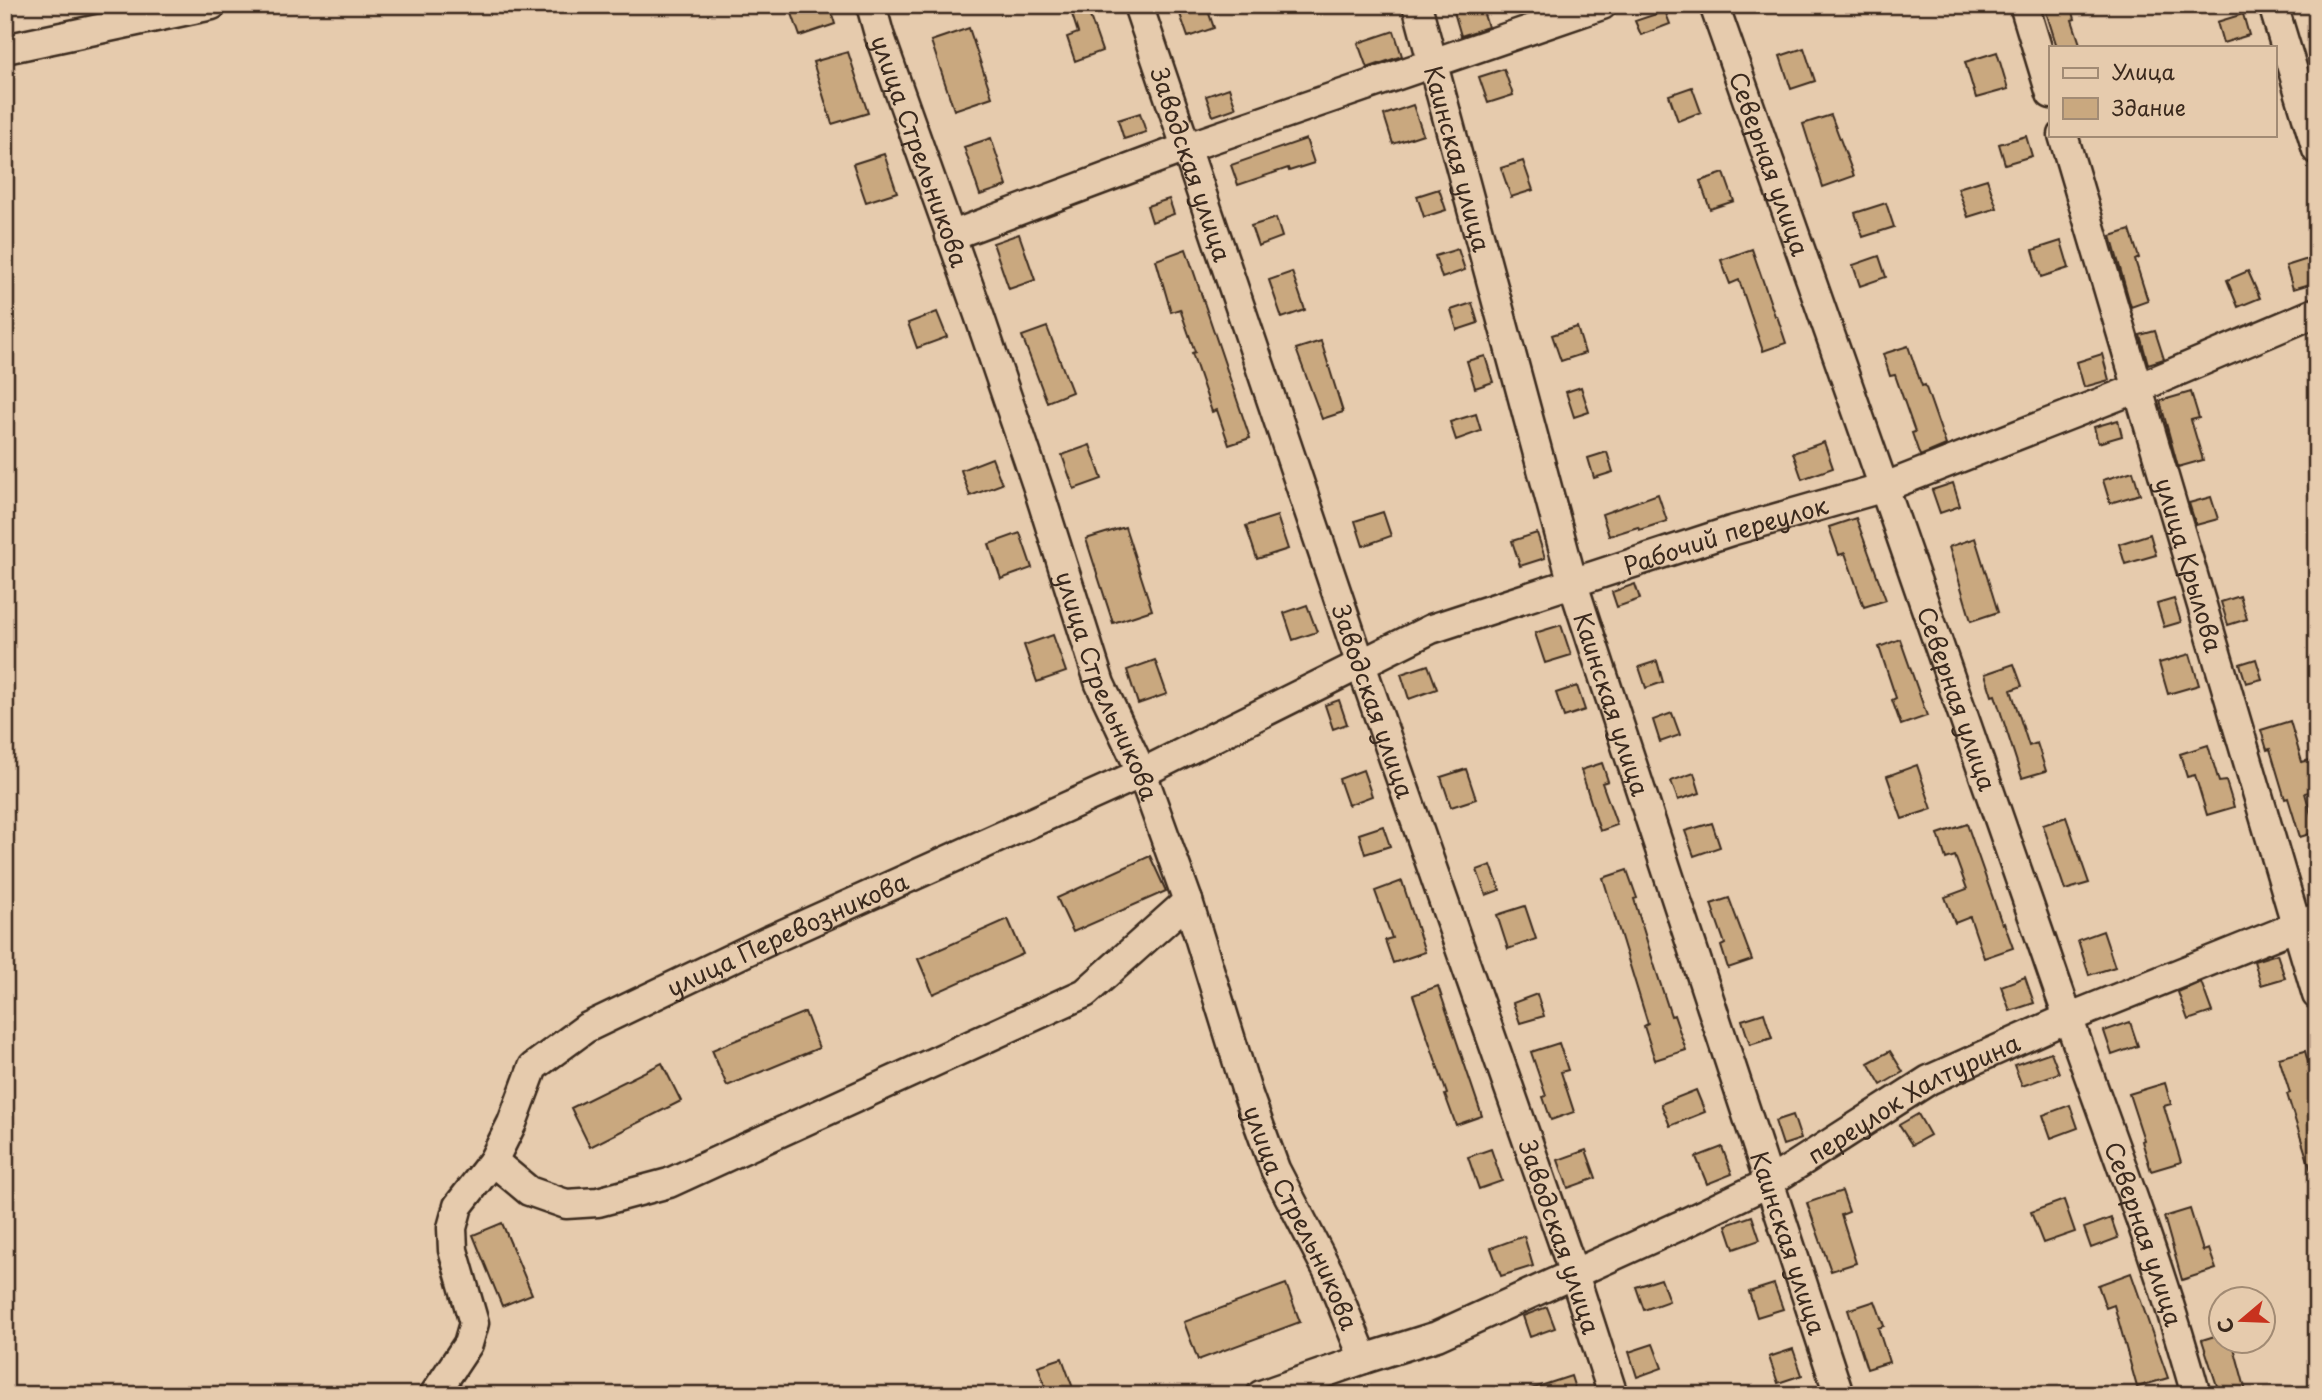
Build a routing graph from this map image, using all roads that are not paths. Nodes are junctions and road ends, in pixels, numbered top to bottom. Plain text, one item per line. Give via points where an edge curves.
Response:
1 (212, 5) edge
2 (871, 5) edge
3 (1138, 5) edge
4 (1417, 5) edge
5 (1602, 5) edge
6 (1714, 5) edge
7 (2024, 5) edge
8 (2273, 5) edge
9 (5, 49) edge
10 (1433, 64) junction
11 (2049, 87) edge
12 (2063, 136) edge
13 (1185, 148) junction
14 (2317, 150) edge
15 (950, 236) junction
16 (2317, 312) edge
17 (2138, 388) junction
18 (1885, 487) junction
19 (1573, 584) junction
20 (1360, 662) junction
21 (1142, 773) junction
22 (1188, 901) junction
23 (2306, 923) edge
24 (2317, 995) edge
25 (2068, 1018) junction
26 (493, 1161) junction
27 (1770, 1182) junction
28 (1574, 1274) junction
29 (1364, 1359) junction
30 (434, 1395) edge
31 (1261, 1395) edge
32 (1613, 1395) edge
33 (1839, 1395) edge
34 (2196, 1395) edge

1 - 9 street
2 - 15 street, улица Стрельникова
3 - 13 street, Заводская улица
4 - 10 street, Каинская улица
5 - 10 street
6 - 18 street, Северная улица
7 - 11 street
8 - 14 street
10 - 13 street
10 - 19 street, Каинская улица
12 - 17 street, улица Крылова
13 - 15 street
13 - 20 street, Заводская улица
15 - 21 street, улица Стрельникова via 1100,684
16 - 17 street, Рабочий переулок
17 - 18 street, Рабочий переулок
17 - 23 street, улица Крылова
18 - 19 street, Рабочий переулок via 1731,531
18 - 25 street, Северная улица
19 - 20 street, Рабочий переулок via 1430,629
19 - 27 street, Каинская улица
20 - 21 street, Рабочий переулок
20 - 28 street, Заводская улица
21 - 22 street, улица Стрельникова
21 - 26 street, улица Перевозникова via 586,1028 533,1067
22 - 26 street via 1085,993 669,1183 598,1202 566,1204 529,1191
22 - 29 street, улица Стрельникова via 1275,1169 1329,1272
23 - 24 street, улица Крылова
23 - 25 street, переулок Халтурина
25 - 27 street, переулок Халтурина via 1929,1080
25 - 34 street, Северная улица via 2176,1320
26 - 30 street, улица Перевозникова via 458,1206 452,1228 453,1250 474,1322 468,1344
27 - 28 street, переулок Халтурина
27 - 33 street, Каинская улица
28 - 29 street, переулок Халтурина via 1437,1336
28 - 32 street, Заводская улица
29 - 31 street, переулок Халтурина

